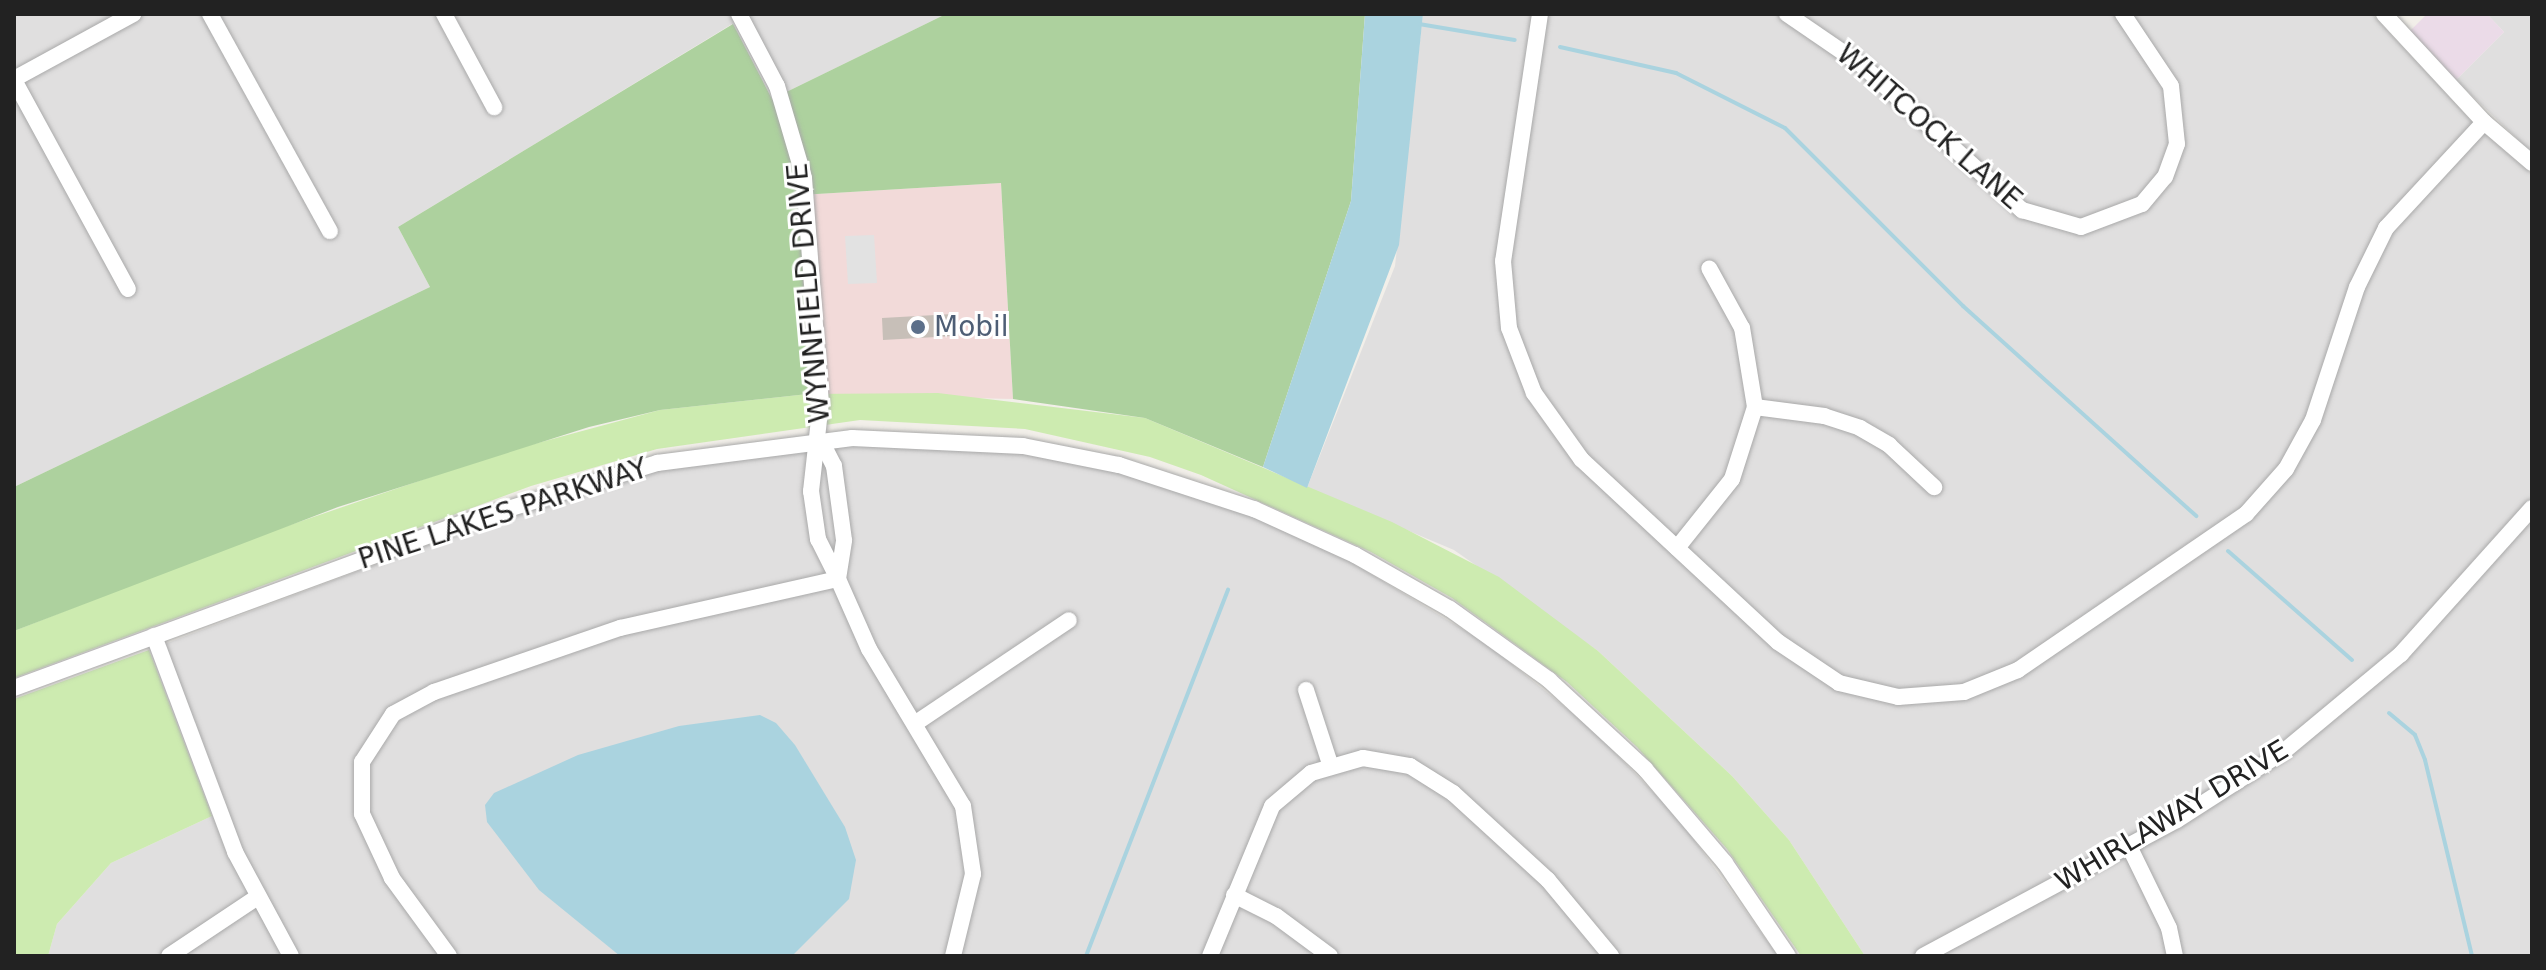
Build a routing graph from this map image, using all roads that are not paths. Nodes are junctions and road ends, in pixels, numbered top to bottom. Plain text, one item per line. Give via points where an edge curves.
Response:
1 (133, 14) edge
2 (210, 14) edge
3 (444, 14) edge
4 (739, 14) edge
5 (1540, 14) edge
6 (1787, 14) edge
7 (2123, 14) edge
8 (2384, 14) edge
9 (14, 80) edge
10 (494, 107) dead end
11 (2484, 122) junction
12 (2532, 163) edge
13 (330, 231) dead end
14 (1709, 268) dead end
15 (128, 289) dead end
16 (1755, 407) junction
17 (821, 441) junction
18 (1934, 487) dead end
19 (2532, 508) edge
20 (1677, 548) junction
21 (838, 579) junction
22 (1069, 620) dead end
23 (154, 636) junction
24 (14, 688) edge
25 (1306, 690) dead end
26 (916, 723) junction
27 (1330, 764) junction
28 (2129, 846) junction
29 (1234, 895) junction
30 (256, 898) junction
31 (169, 956) edge
32 (291, 956) edge
33 (449, 956) edge
34 (953, 956) edge
35 (1210, 956) edge
36 (1330, 956) edge
37 (1611, 956) edge
38 (1788, 956) edge
39 (1923, 956) edge
40 (2175, 956) edge

1 - 9 street
2 - 13 street
3 - 10 street
4 - 17 street, WYNNFIELD DRIVE via 777,86 802,165
5 - 20 street via 1504,241 1512,338 1534,393 1561,435
6 - 7 street, WHITCOCK LANE via 1863,66 2022,210 2073,227 2106,222 2142,204 2165,177 2177,144 2171,86
8 - 11 street
9 - 15 street
11 - 12 street
11 - 20 street via 2386,228 2357,287 2313,420 2274,484 2225,530 2018,670 1941,696 1888,695 1839,683 1778,642
14 - 16 street via 1742,328
16 - 18 street via 1824,416 1860,428 1889,445
16 - 20 street via 1732,479
17 - 21 street via 834,466 844,540
17 - 21 street via 811,473 815,522
17 - 23 street, PINE LAKES PARKWAY via 657,463 586,481
17 - 38 street, PINE LAKES PARKWAY via 956,439 1119,465 1254,509 1377,566 1493,638 1606,731 1709,842
19 - 28 street, WHIRLAWAY DRIVE via 2452,602 2350,700 2257,771
21 - 26 street via 857,627
21 - 33 street via 694,608 570,643 417,699 381,725 359,773 362,814 392,878
22 - 26 street
23 - 24 street, PINE LAKES PARKWAY
23 - 30 street
25 - 27 street
26 - 34 street via 952,781 969,831 970,904
27 - 29 street via 1302,778 1272,806
27 - 37 street via 1386,760 1430,776 1517,849
28 - 39 street, WHIRLAWAY DRIVE
28 - 40 street via 2164,917
29 - 35 street
29 - 36 street via 1276,916
30 - 31 street
30 - 32 street

